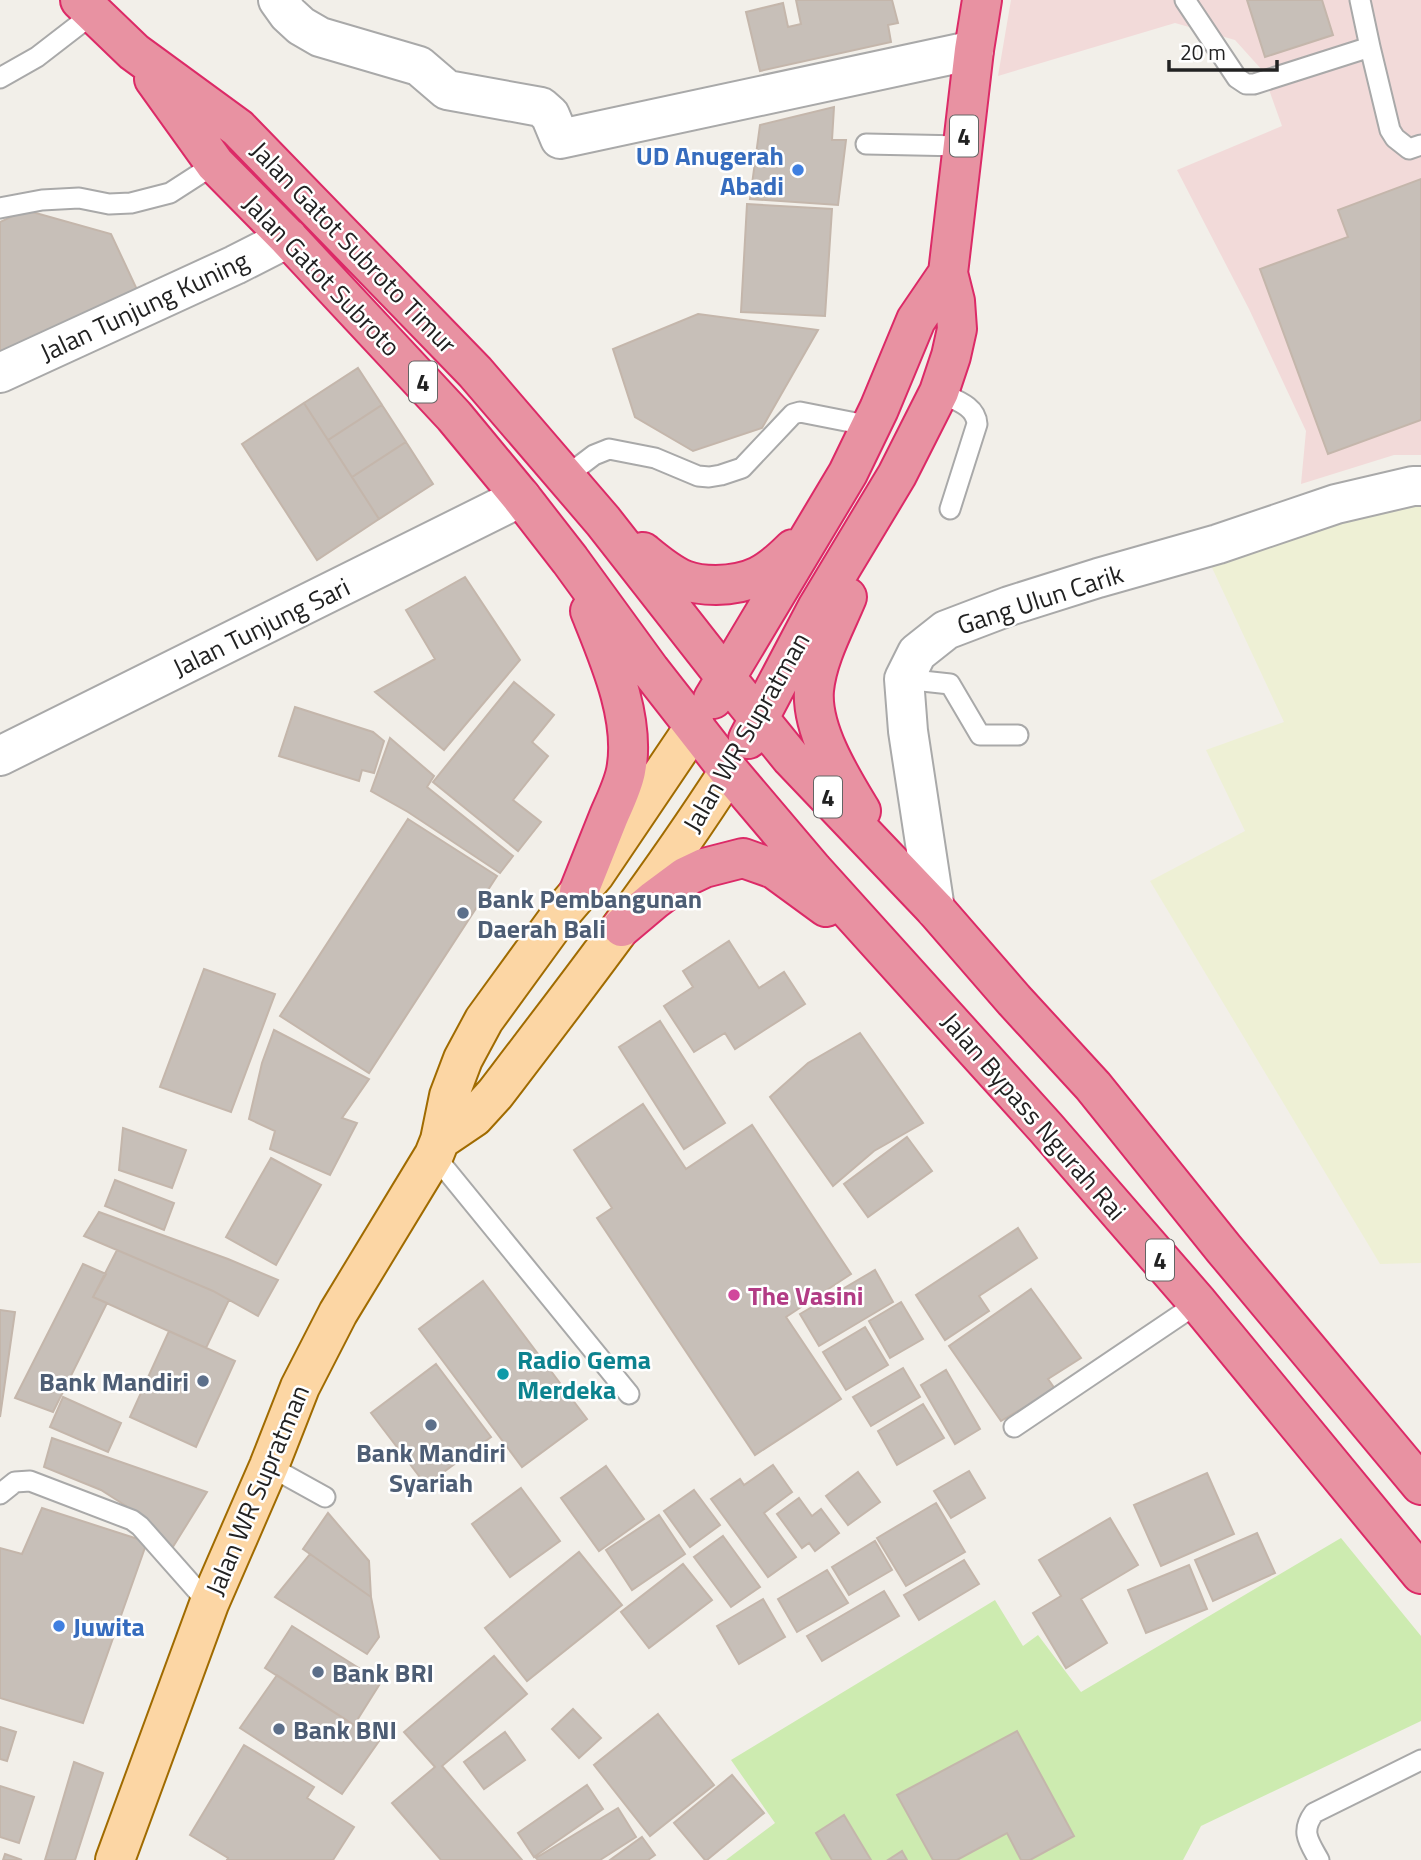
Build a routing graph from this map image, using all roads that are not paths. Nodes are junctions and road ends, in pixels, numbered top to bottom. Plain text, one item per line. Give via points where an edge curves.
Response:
1 (278, 0) edge
2 (982, 0) edge
3 (1185, 0) edge
4 (1360, 0) edge
5 (87, 6) edge
6 (1370, 47) junction
7 (974, 50) junction
8 (134, 52) junction
9 (0, 78) edge
10 (866, 144) dead end
11 (1421, 145) edge
12 (963, 146) junction
13 (215, 164) junction
14 (0, 208) edge
15 (288, 237) junction
16 (948, 273) junction
17 (0, 373) edge
18 (939, 392) junction
19 (871, 426) junction
20 (565, 477) junction
21 (1421, 486) edge
22 (522, 498) junction
23 (950, 509) dead end
24 (875, 512) junction
25 (603, 520) junction
26 (815, 528) junction
27 (570, 560) junction
28 (726, 678) junction
29 (904, 679) junction
30 (759, 719) junction
31 (695, 726) junction
32 (1018, 735) dead end
33 (0, 756) edge
34 (729, 771) junction
35 (900, 872) junction
36 (579, 891) junction
37 (935, 909) junction
38 (622, 928) junction
39 (890, 953) junction
40 (437, 1147) junction
41 (1198, 1303) junction
42 (629, 1394) dead end
43 (1014, 1427) dead end
44 (269, 1466) junction
45 (1421, 1485) edge
46 (0, 1494) edge
47 (325, 1497) dead end
48 (1421, 1574) edge
49 (209, 1604) junction
50 (1421, 1760) edge
51 (115, 1860) edge
52 (1319, 1860) edge

1 - 7 street via 301,26 320,37 419,66 447,90 541,107 550,115 560,139
2 - 7 highway, Jalan WR Supratman / 4
3 - 6 lane via 1237,78 1246,84
4 - 6 lane
5 - 8 highway, Jalan Gatot Subroto Timur / 4
5 - 9 lane via 37,57
6 - 11 lane via 1390,130 1409,149
7 - 12 highway, Jalan WR Supratman / 4
8 - 13 highway, Jalan Gatot Subroto / 4
8 - 20 highway, Jalan Gatot Subroto Timur / 4 via 238,128 475,372
10 - 12 lane
12 - 16 highway, Jalan WR Supratman / 4
13 - 14 lane via 170,193 131,203 79,198
13 - 15 highway, Jalan Gatot Subroto / 4
15 - 17 street, Jalan Tunjung Kuning
15 - 22 highway, Jalan Gatot Subroto / 4 via 454,416
16 - 18 highway, Jalan WR Supratman / 4 via 957,329
16 - 19 highway, Jalan WR Supratman / 4 via 916,320
18 - 23 lane via 973,410 977,418
18 - 24 highway, Jalan WR Supratman / 4
19 - 20 lane via 800,412 742,468 721,475 698,476 655,458 609,449
19 - 26 highway, Jalan WR Supratman / 4
20 - 25 highway, Jalan Gatot Subroto Timur / 4
21 - 29 street, Gang Ulun Carik via 1336,504 971,620 946,630 917,653
22 - 27 highway, Jalan Gatot Subroto / 4
22 - 33 street, Jalan Tunjung Sari
24 - 30 highway, Jalan WR Supratman / 4 via 817,608
24 - 35 highway, 4 via 814,691 820,729 841,778
25 - 26 highway, 4 via 674,575 703,585 753,580 776,566
25 - 28 highway, 4
26 - 28 highway, Jalan WR Supratman / 4
27 - 31 highway, Jalan Gatot Subroto / 4
27 - 36 highway via 606,651 628,742 625,775
28 - 30 highway, 4
28 - 31 highway, Jalan WR Supratman / 4
29 - 32 lane via 950,684 980,735
29 - 37 street
30 - 34 highway, Jalan WR Supratman / 4
30 - 35 highway, 4
31 - 34 highway, Jalan Bypass Ngurah Rai / 4
31 - 36 main road, Jalan WR Supratman
34 - 38 main road, Jalan WR Supratman
34 - 39 highway, Jalan Bypass Ngurah Rai / 4
35 - 37 highway, 4
36 - 40 main road, Jalan WR Supratman via 484,1020 449,1096
37 - 45 highway, 4 via 1093,1086
38 - 39 highway via 685,877 743,858 774,870
38 - 40 main road, Jalan WR Supratman via 495,1094
39 - 41 highway, Jalan Bypass Ngurah Rai / 4
40 - 42 lane
40 - 44 main road, Jalan WR Supratman via 338,1313 300,1387
41 - 43 lane
41 - 48 highway, Jalan Bypass Ngurah Rai / 4
44 - 47 lane
44 - 49 main road, Jalan WR Supratman
46 - 49 lane via 15,1482 30,1481 132,1520
49 - 51 main road, Jalan WR Supratman
50 - 52 lane via 1314,1813 1306,1831

